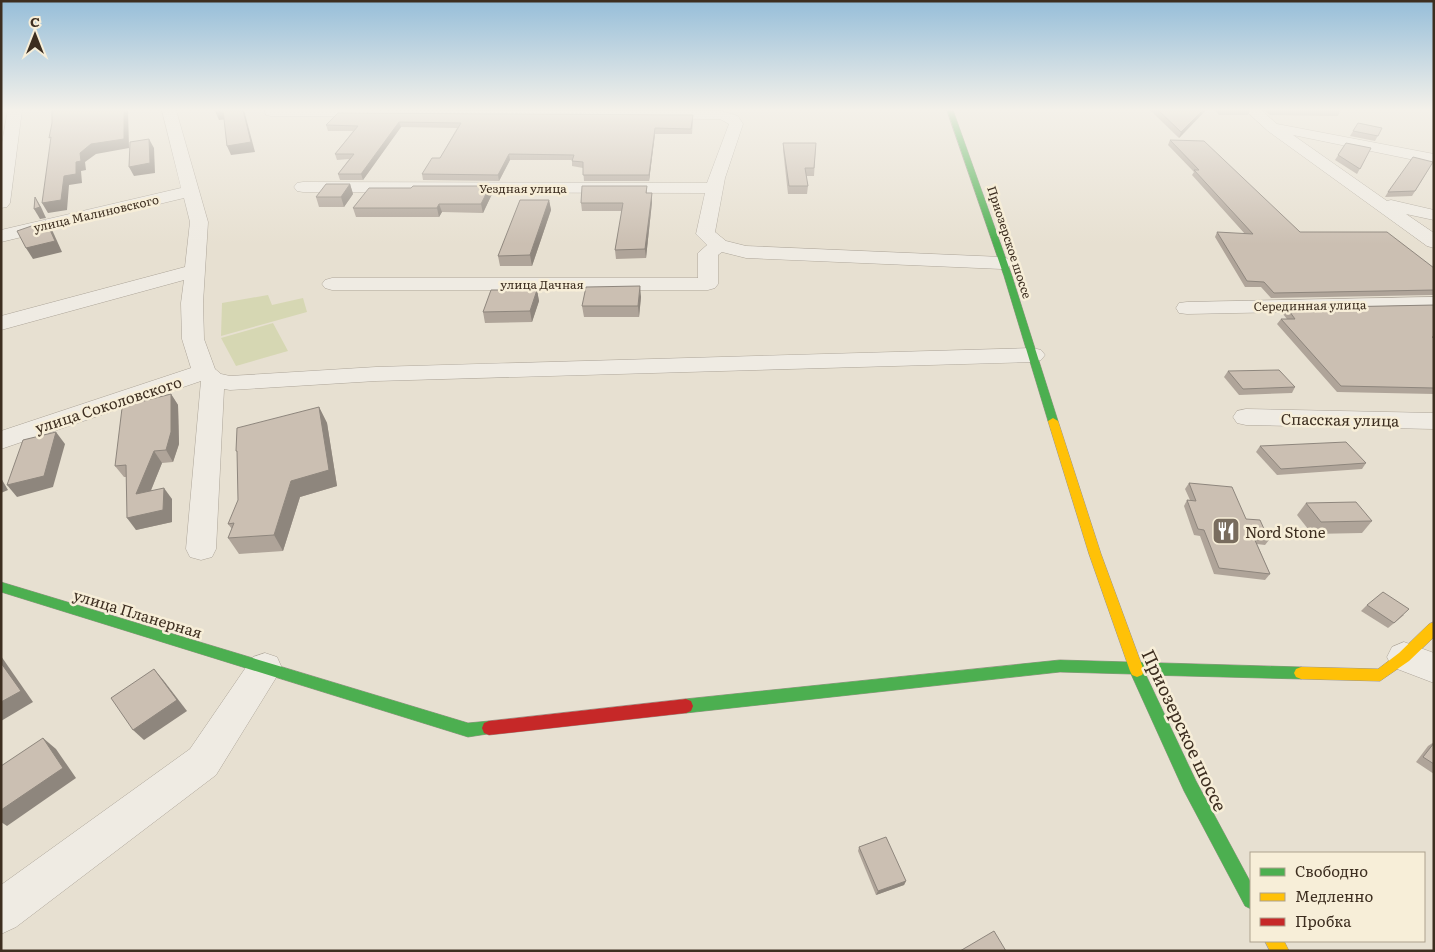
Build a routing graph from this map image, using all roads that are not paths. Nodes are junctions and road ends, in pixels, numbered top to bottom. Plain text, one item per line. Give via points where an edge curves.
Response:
1 (8, 154) edge
2 (181, 154) edge
3 (723, 154) edge
4 (967, 154) edge
5 (1310, 154) edge
6 (1412, 154) edge
7 (1434, 159) edge
8 (303, 186) dead end
9 (713, 188) junction
10 (191, 191) junction
11 (1377, 202) junction
12 (1, 203) edge
13 (1434, 215) edge
14 (1, 236) edge
15 (1434, 242) edge
16 (719, 245) junction
17 (1002, 263) junction
18 (194, 271) junction
19 (332, 284) dead end
20 (1434, 303) edge
21 (1187, 308) dead end
22 (1, 323) edge
23 (1033, 355) junction
24 (209, 376) junction
25 (1246, 417) dead end
26 (1434, 421) edge
27 (1, 440) edge
28 (202, 549) dead end
29 (1, 587) edge
30 (1434, 628) edge
31 (1419, 662) edge
32 (265, 668) junction
33 (1136, 669) junction
34 (1250, 898) edge
35 (1, 912) edge

1 - 12 street
2 - 10 street
3 - 9 street
4 - 17 main road, Приозерское шоссе
5 - 11 street
6 - 7 street
8 - 9 street, Уездная улица
9 - 16 street via 705,234
10 - 14 street, улица Малиновского
10 - 18 street via 199,222
11 - 13 street
11 - 15 street
16 - 17 street via 746,252
16 - 19 street, улица Дачная via 708,253 708,284
17 - 23 main road, Приозерское шоссе
18 - 22 street
18 - 24 street via 193,339
20 - 21 street, Серединная улица
23 - 24 street, улица Соколовского via 376,374 236,383
23 - 33 main road, Приозерское шоссе via 1100,568
24 - 27 street, улица Соколовского
24 - 28 street
25 - 26 street, Спасская улица
29 - 32 main road, улица Планерная
30 - 31 main road, улица Планерная
31 - 33 main road, улица Планерная via 1380,675
32 - 33 main road, улица Планерная via 468,730 1060,666
32 - 35 street via 203,762
33 - 34 main road, Приозерское шоссе via 1207,822

